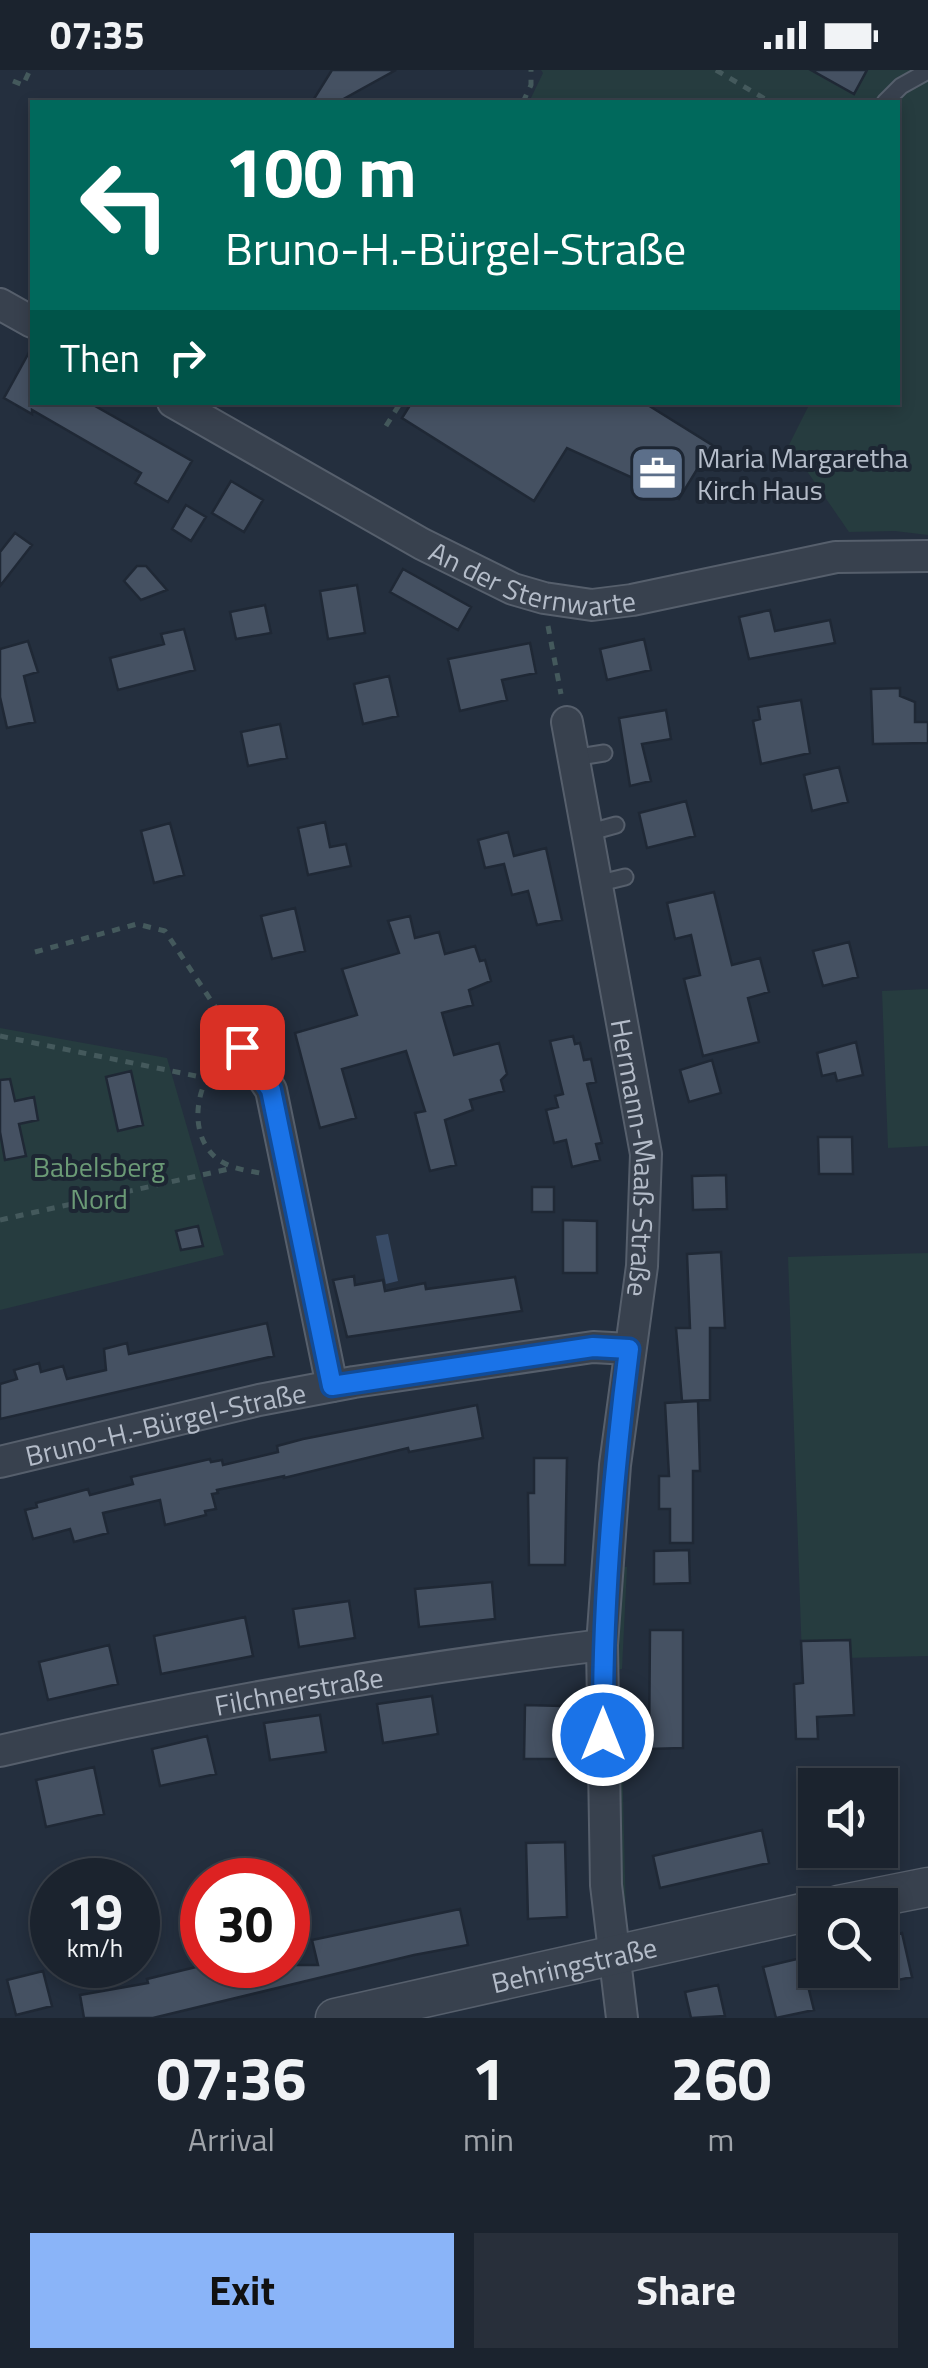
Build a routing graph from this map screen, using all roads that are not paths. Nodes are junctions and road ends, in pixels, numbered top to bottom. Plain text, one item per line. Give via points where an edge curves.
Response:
1 (928, 70) edge
2 (887, 100) edge
3 (0, 304) edge
4 (30, 321) edge
5 (179, 405) edge
6 (928, 556) edge
7 (567, 722) dead end
8 (604, 753) dead end
9 (573, 758) junction
10 (236, 1038) road end
11 (629, 1349) junction
12 (332, 1386) junction
13 (0, 1462) edge
14 (602, 1645) junction
15 (0, 1752) edge
16 (928, 1887) edge
17 (898, 1893) edge
18 (798, 1914) edge
19 (614, 1955) junction
20 (335, 2018) edge
21 (622, 2018) edge

1 - 2 lane
3 - 4 street
5 - 6 street, An der Sternwarte via 422,544 544,598 592,605 836,558
7 - 9 street, Hermann-Maaß-Straße
8 - 9 lane
9 - 11 street, Hermann-Maaß-Straße via 602,829 646,1154 642,1266
10 - 12 street, Bruno-H.-Bürgel-Straße via 271,1090
11 - 12 street, Bruno-H.-Bürgel-Straße via 593,1347
11 - 14 street, Hermann-Maaß-Straße
12 - 13 street, Bruno-H.-Bürgel-Straße
14 - 15 street, Filchnerstraße via 288,1693
14 - 19 street, Hermann-Maaß-Straße via 603,1803
16 - 17 street
18 - 19 street, Behringstraße
19 - 20 street, Behringstraße
19 - 21 street, Hermann-Maaß-Straße

